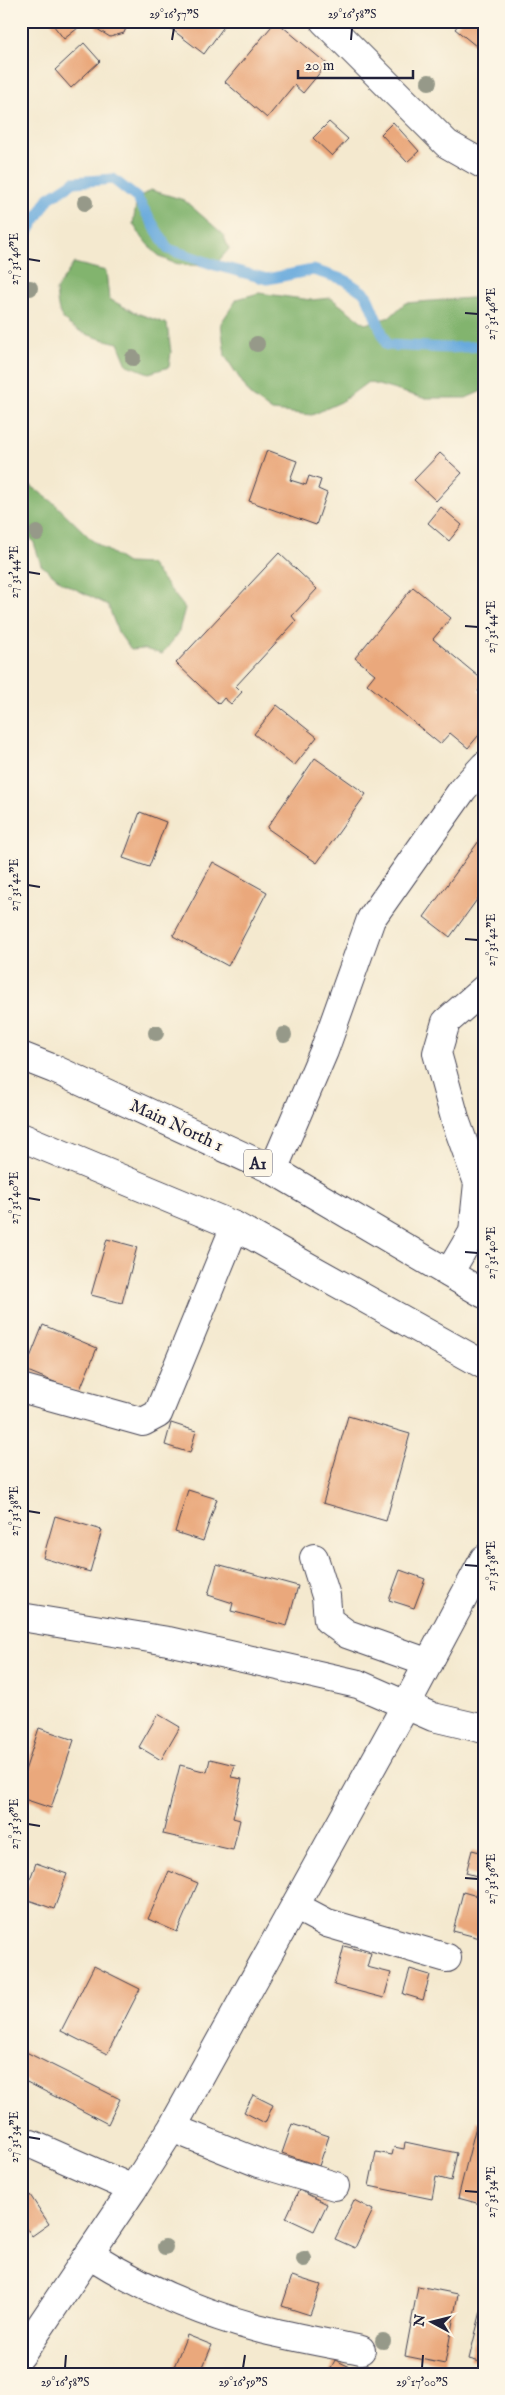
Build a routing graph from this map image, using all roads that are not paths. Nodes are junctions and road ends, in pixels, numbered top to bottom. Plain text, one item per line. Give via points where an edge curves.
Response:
1 (324, 21) edge
2 (484, 165) edge
3 (484, 766) edge
4 (484, 989) edge
5 (21, 1056) edge
6 (21, 1137) edge
7 (273, 1170) junction
8 (235, 1226) junction
9 (449, 1273) junction
10 (484, 1294) edge
11 (484, 1365) edge
12 (21, 1388) edge
13 (314, 1558) dead end
14 (484, 1559) edge
15 (21, 1617) edge
16 (428, 1663) junction
17 (406, 1705) junction
18 (484, 1729) edge
19 (295, 1906) junction
20 (447, 1958) dead end
21 (172, 2128) junction
22 (21, 2145) edge
23 (335, 2186) dead end
24 (133, 2190) junction
25 (89, 2254) junction
26 (362, 2350) dead end
27 (21, 2355) edge

1 - 2 street via 447,144
3 - 7 street via 463,790 371,919 324,1051
4 - 9 street via 446,1022 437,1053 456,1122 478,1183 473,1232
5 - 7 street, Main North 1 / A1
6 - 8 street
7 - 9 street, Main North 1 / A1
8 - 11 street
8 - 12 street via 158,1414 142,1422
9 - 10 street, Main North 1 / A1
13 - 16 street via 326,1596 328,1620 347,1634
14 - 16 street
15 - 17 street via 168,1641 358,1684
16 - 17 street
17 - 18 street via 434,1717
17 - 19 street
19 - 20 street via 326,1923
19 - 21 street
21 - 23 street via 259,2163
21 - 24 street
22 - 24 street via 32,2144
24 - 25 street
25 - 26 street via 176,2300 256,2327
25 - 27 street

